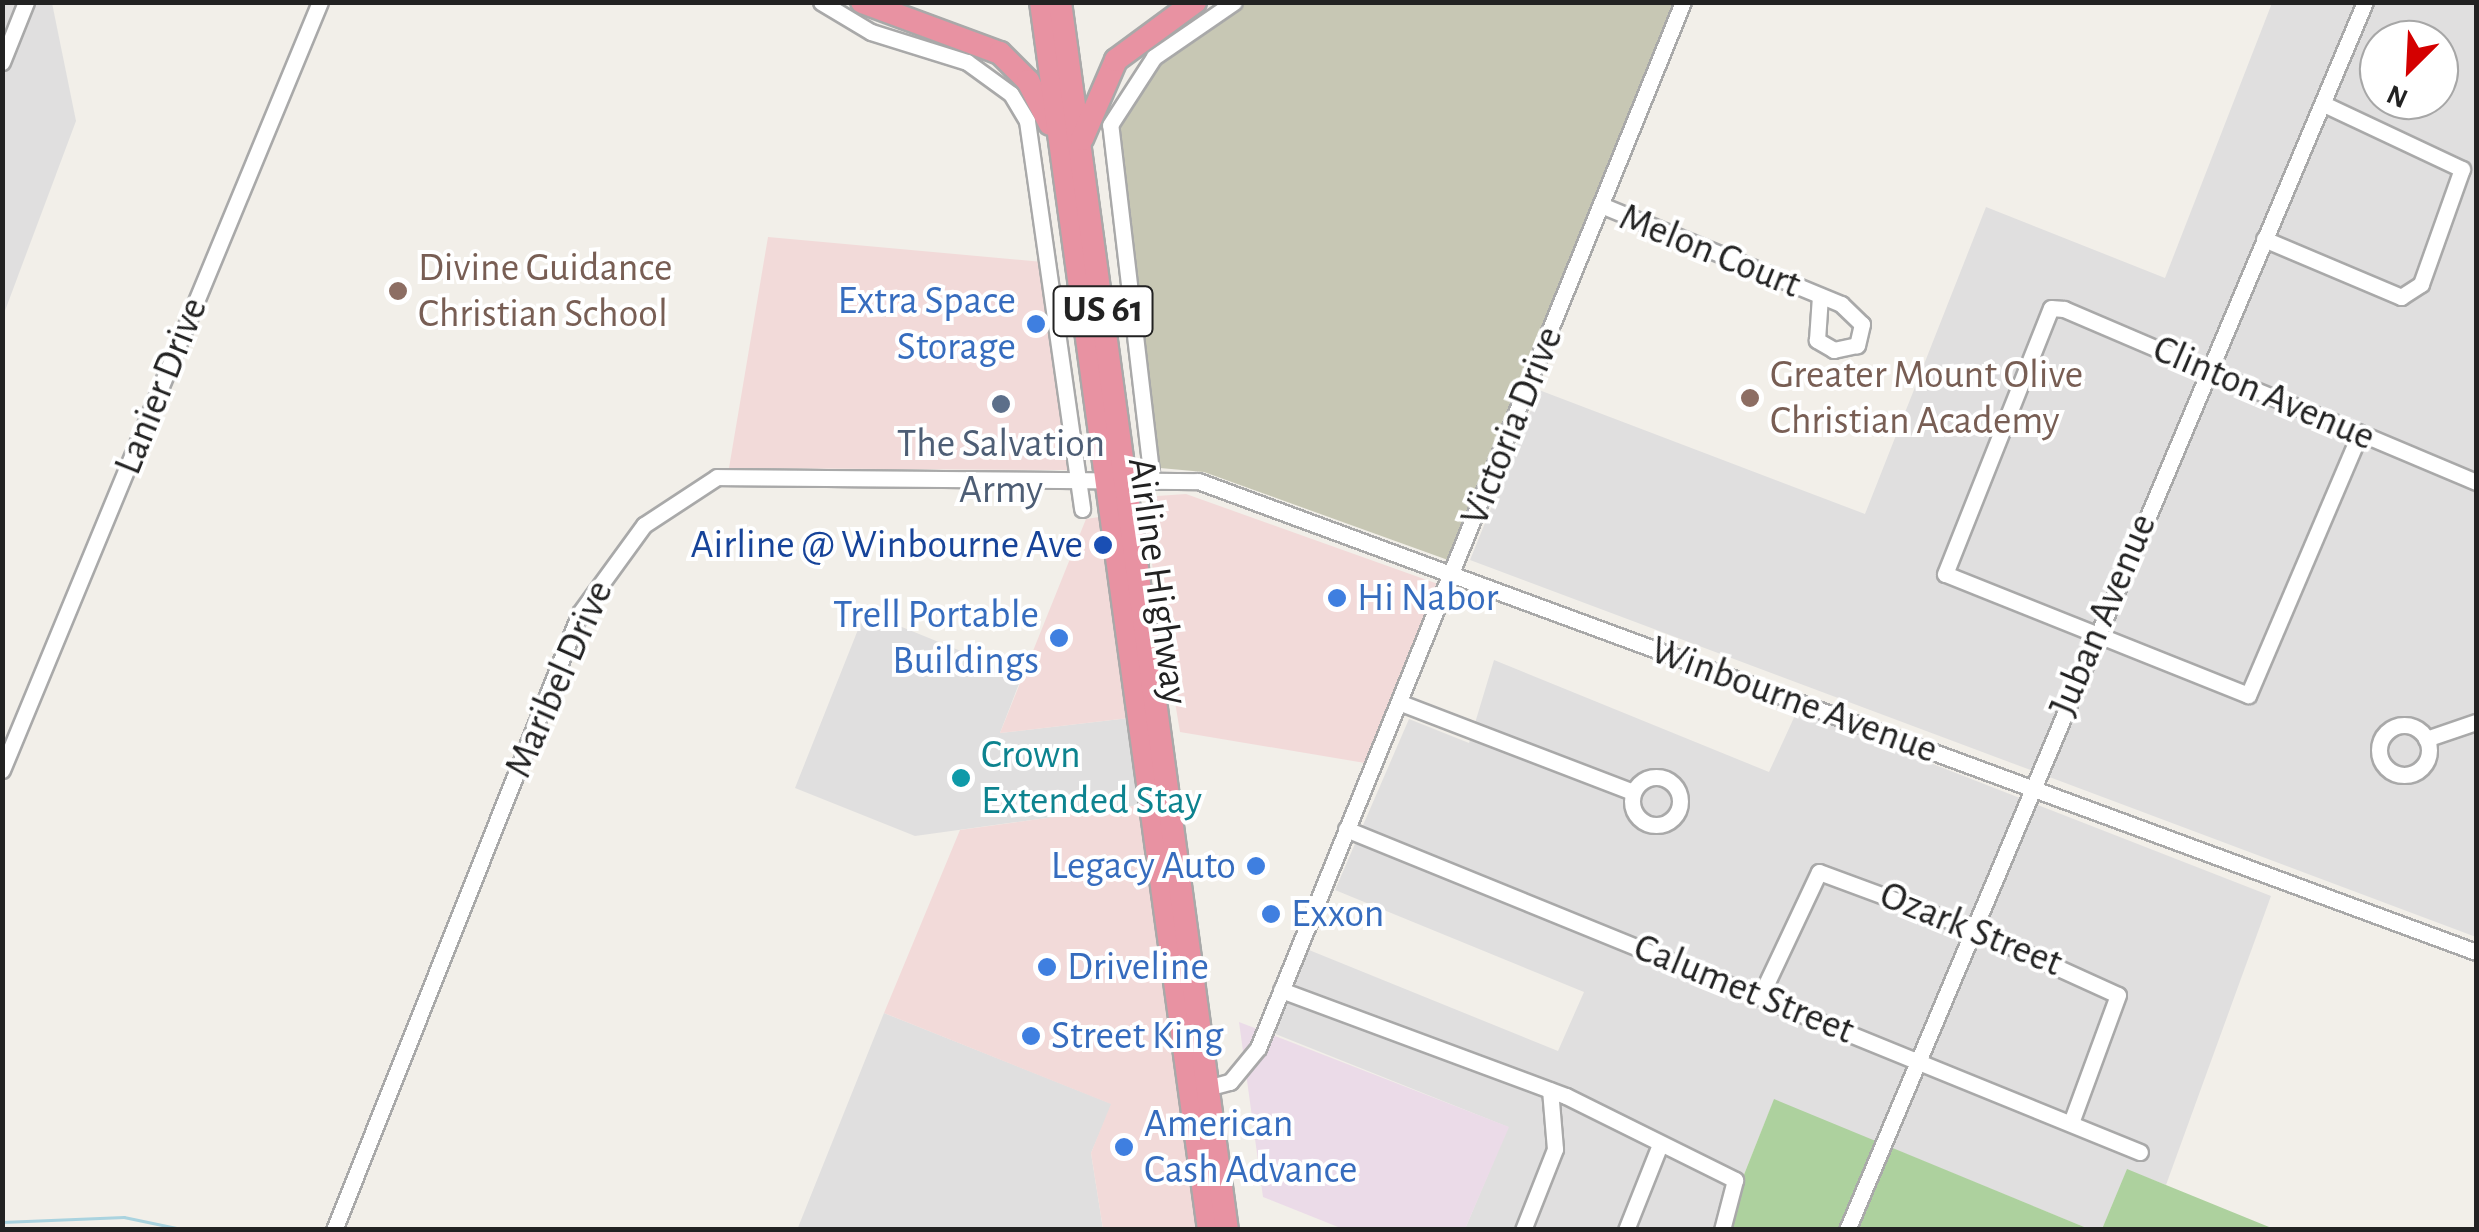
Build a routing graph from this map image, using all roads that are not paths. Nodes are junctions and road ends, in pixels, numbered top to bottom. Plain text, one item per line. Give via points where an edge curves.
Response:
1 (26, 2) edge
2 (320, 2) edge
3 (822, 2) edge
4 (862, 2) edge
5 (1042, 2) edge
6 (1060, 2) edge
7 (1195, 2) edge
8 (1234, 2) edge
9 (1683, 2) edge
10 (2364, 2) edge
11 (2, 62) edge
12 (2324, 104) junction
13 (1070, 137) junction
14 (1600, 206) junction
15 (2264, 239) junction
16 (1820, 296) dead end
17 (2209, 371) junction
18 (2360, 433) junction
19 (1152, 480) junction
20 (1116, 481) junction
21 (2476, 482) edge
22 (1078, 485) junction
23 (1082, 508) dead end
24 (1453, 574) junction
25 (2092, 636) junction
26 (1401, 702) junction
27 (2476, 722) edge
28 (2426, 739) dead end
29 (2, 770) edge
30 (2030, 787) junction
31 (1633, 792) dead end
32 (1346, 830) junction
33 (1970, 928) junction
34 (2476, 952) edge
35 (1281, 990) junction
36 (1761, 995) junction
37 (1917, 1060) junction
38 (1199, 1089) junction
39 (1550, 1090) junction
40 (2072, 1120) junction
41 (1659, 1146) junction
42 (2140, 1152) dead end
43 (337, 1222) edge
44 (1209, 1230) edge
45 (1227, 1230) edge
46 (1524, 1230) edge
47 (1626, 1230) edge
48 (1722, 1230) edge
49 (1847, 1230) edge

1 - 11 street
2 - 29 street, Lanier Drive
3 - 22 street, Airline Highway via 871,32 967,62 1011,94 1028,121
4 - 13 highway via 1000,53
5 - 13 highway, Airline Highway / US 61
6 - 13 highway, Airline Highway / US 61
7 - 13 highway via 1116,60
8 - 19 street via 1154,56 1110,124
9 - 14 street, Victoria Drive
10 - 12 street, Juban Avenue
12 - 15 street, Juban Avenue
12 - 15 street via 2462,169 2421,284 2401,296
13 - 20 highway, Airline Highway / US 61
14 - 16 street, Melon Court
14 - 24 street, Victoria Drive
15 - 17 street, Juban Avenue
17 - 18 street, Clinton Avenue
17 - 25 street, Juban Avenue
17 - 25 street, Clinton Avenue via 2051,308 1945,574
18 - 21 street, Clinton Avenue
18 - 25 street via 2248,696
19 - 20 street, Winbourne Avenue
19 - 24 street, Winbourne Avenue via 1232,492
20 - 22 street, Maribel Drive
20 - 38 highway, Airline Highway / US 61
22 - 23 street, Airline Highway
22 - 43 street, Maribel Drive via 717,477 644,525 580,613
24 - 26 street, Victoria Drive
24 - 30 street, Winbourne Avenue
25 - 30 street, Juban Avenue
26 - 31 street
26 - 32 street, Victoria Drive
27 - 28 street
30 - 33 street, Juban Avenue
30 - 34 street, Winbourne Avenue
32 - 35 street, Victoria Drive
32 - 36 street, Calumet Street
33 - 36 street, Ozark Street via 1819,872
33 - 37 street, Juban Avenue
33 - 40 street, Ozark Street via 2118,995
35 - 38 street, Victoria Drive via 1246,1068
35 - 39 street
36 - 37 street, Calumet Street
37 - 40 street, Calumet Street
37 - 49 street, Juban Avenue
38 - 44 highway, Airline Highway / US 61
38 - 45 highway, Airline Highway / US 61
39 - 41 street
39 - 46 street via 1555,1150
40 - 42 street, Calumet Street
41 - 47 street
41 - 48 street via 1735,1180

